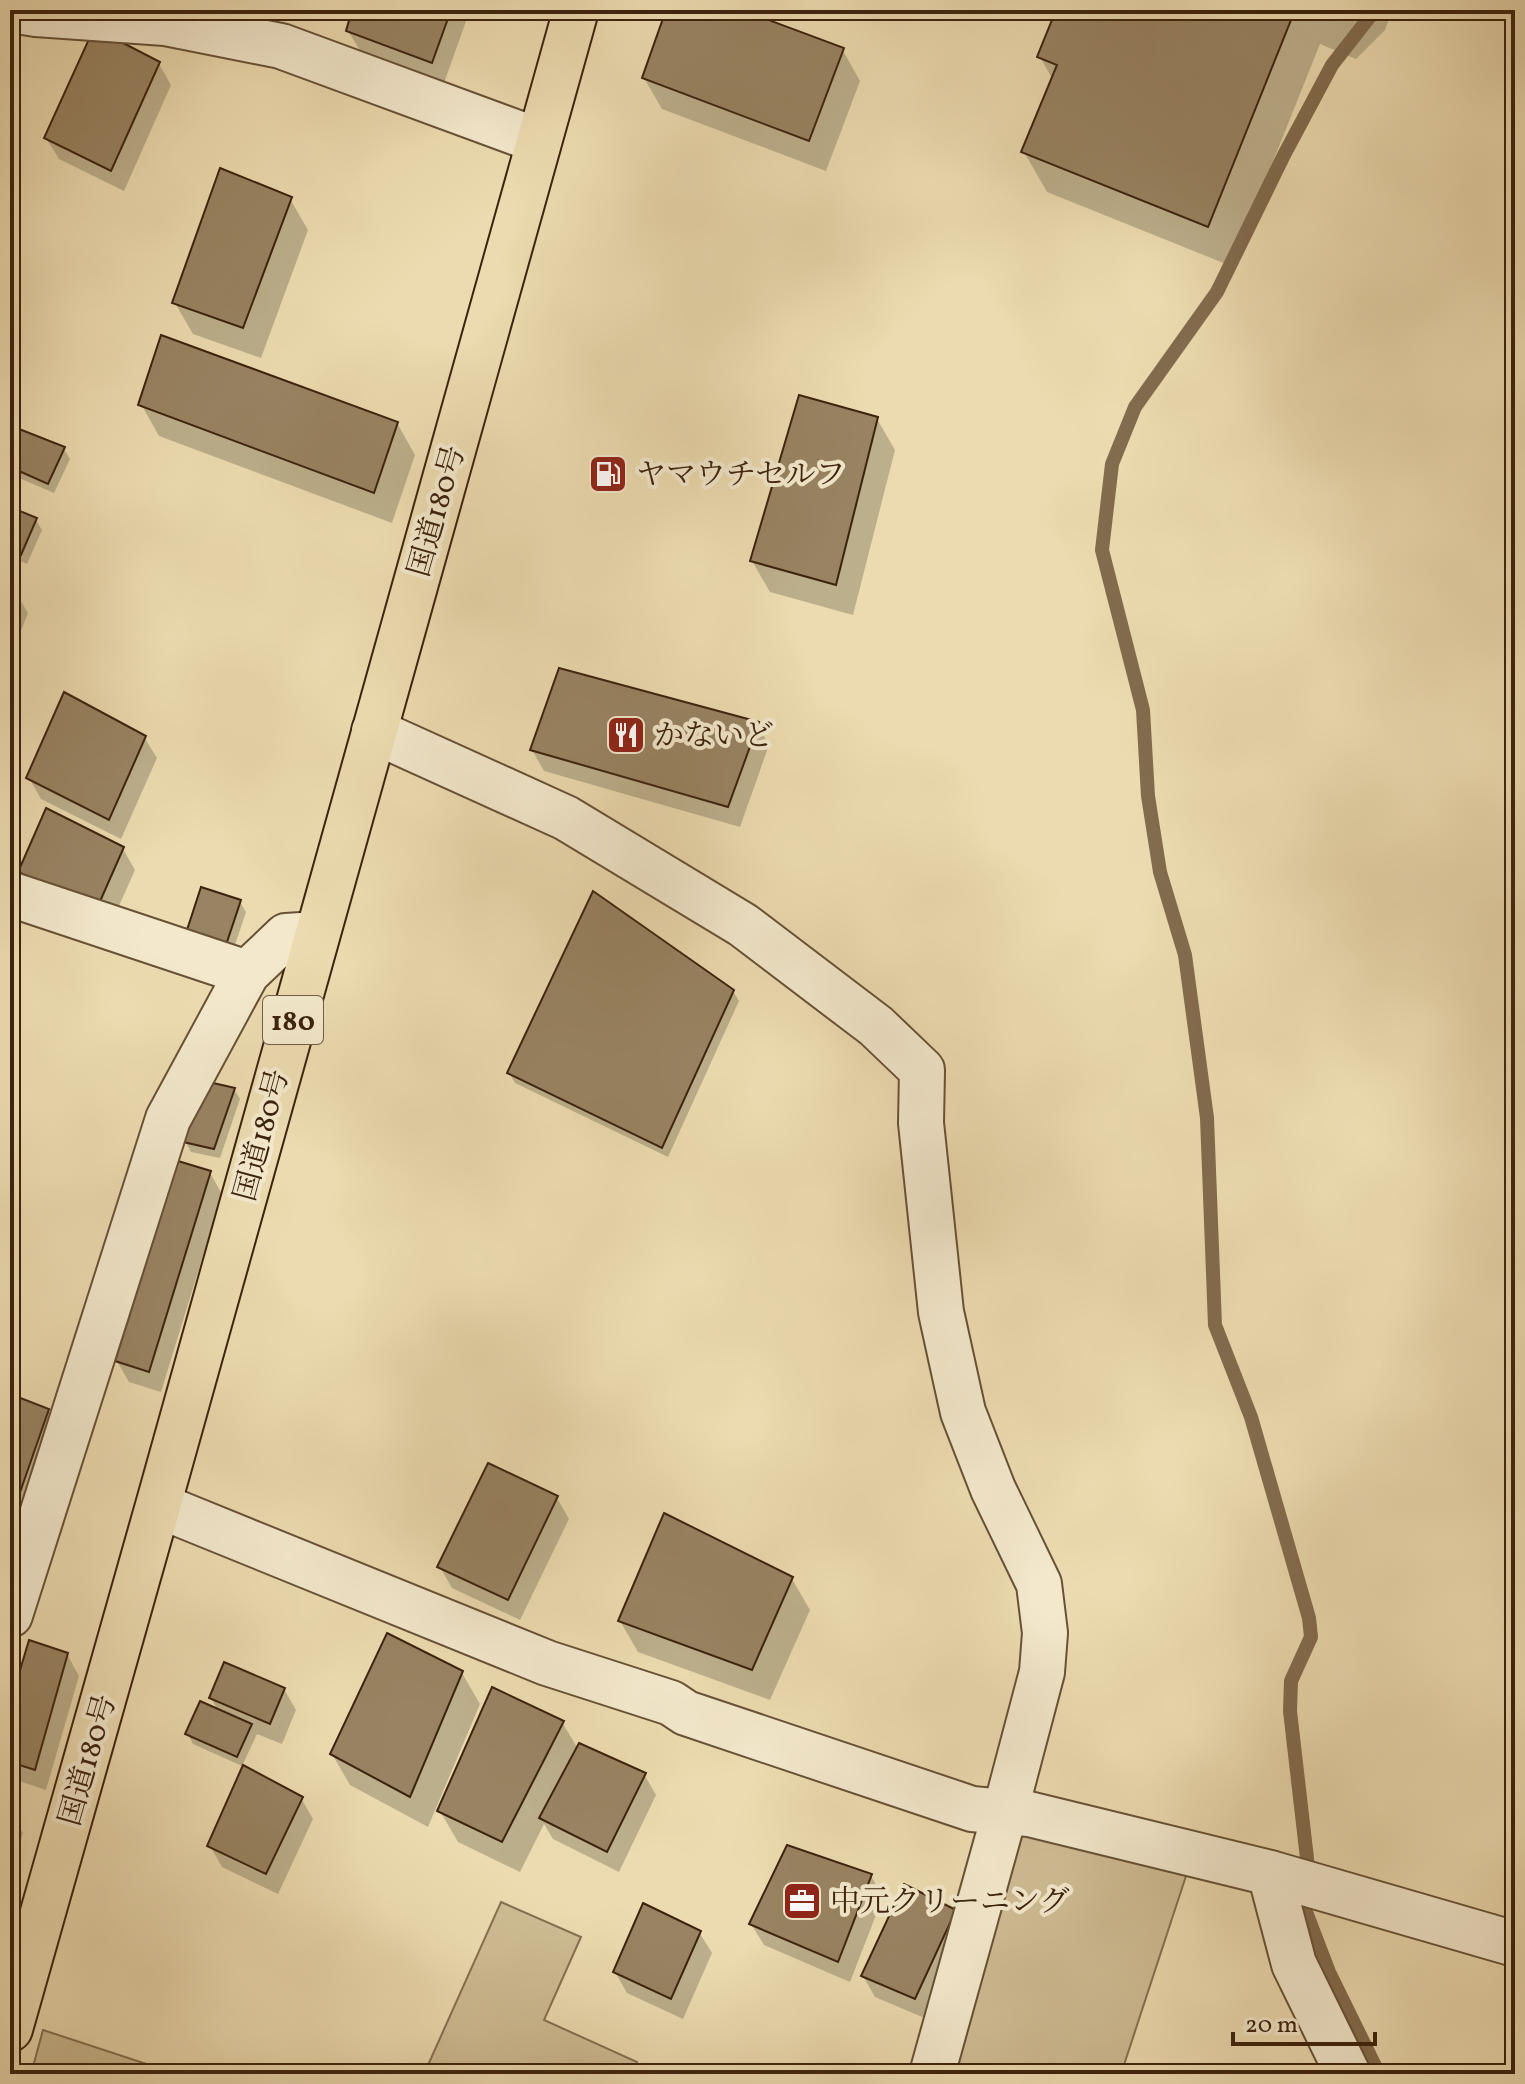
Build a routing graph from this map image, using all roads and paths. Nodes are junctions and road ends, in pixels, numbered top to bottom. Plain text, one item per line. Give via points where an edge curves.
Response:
1 (11, 10) edge
2 (576, 10) edge
3 (539, 141) junction
4 (374, 731) junction
5 (10, 894) edge
6 (317, 934) junction
7 (247, 973) junction
8 (160, 1506) junction
9 (10, 1615) edge
10 (1005, 1812) junction
11 (1294, 1880) junction
12 (1515, 1944) edge
13 (10, 2029) edge
14 (932, 2074) edge
15 (1348, 2074) edge

1 - 3 street via 165,23 281,46
2 - 3 highway, 国道180号 / 180
3 - 4 highway, 国道180号 / 180
4 - 6 highway, 国道180号 / 180
4 - 10 street via 566,818 743,925 876,1026 922,1070 921,1123 947,1340 963,1412 1039,1584 1045,1633 1042,1672
5 - 7 street
6 - 7 street via 286,936
6 - 8 highway, 国道180号 / 180
7 - 9 street via 168,1119
8 - 10 street via 547,1663 972,1809
8 - 13 highway, 国道180号 / 180
10 - 11 street
10 - 14 street
11 - 12 street
11 - 15 street via 1294,1964

